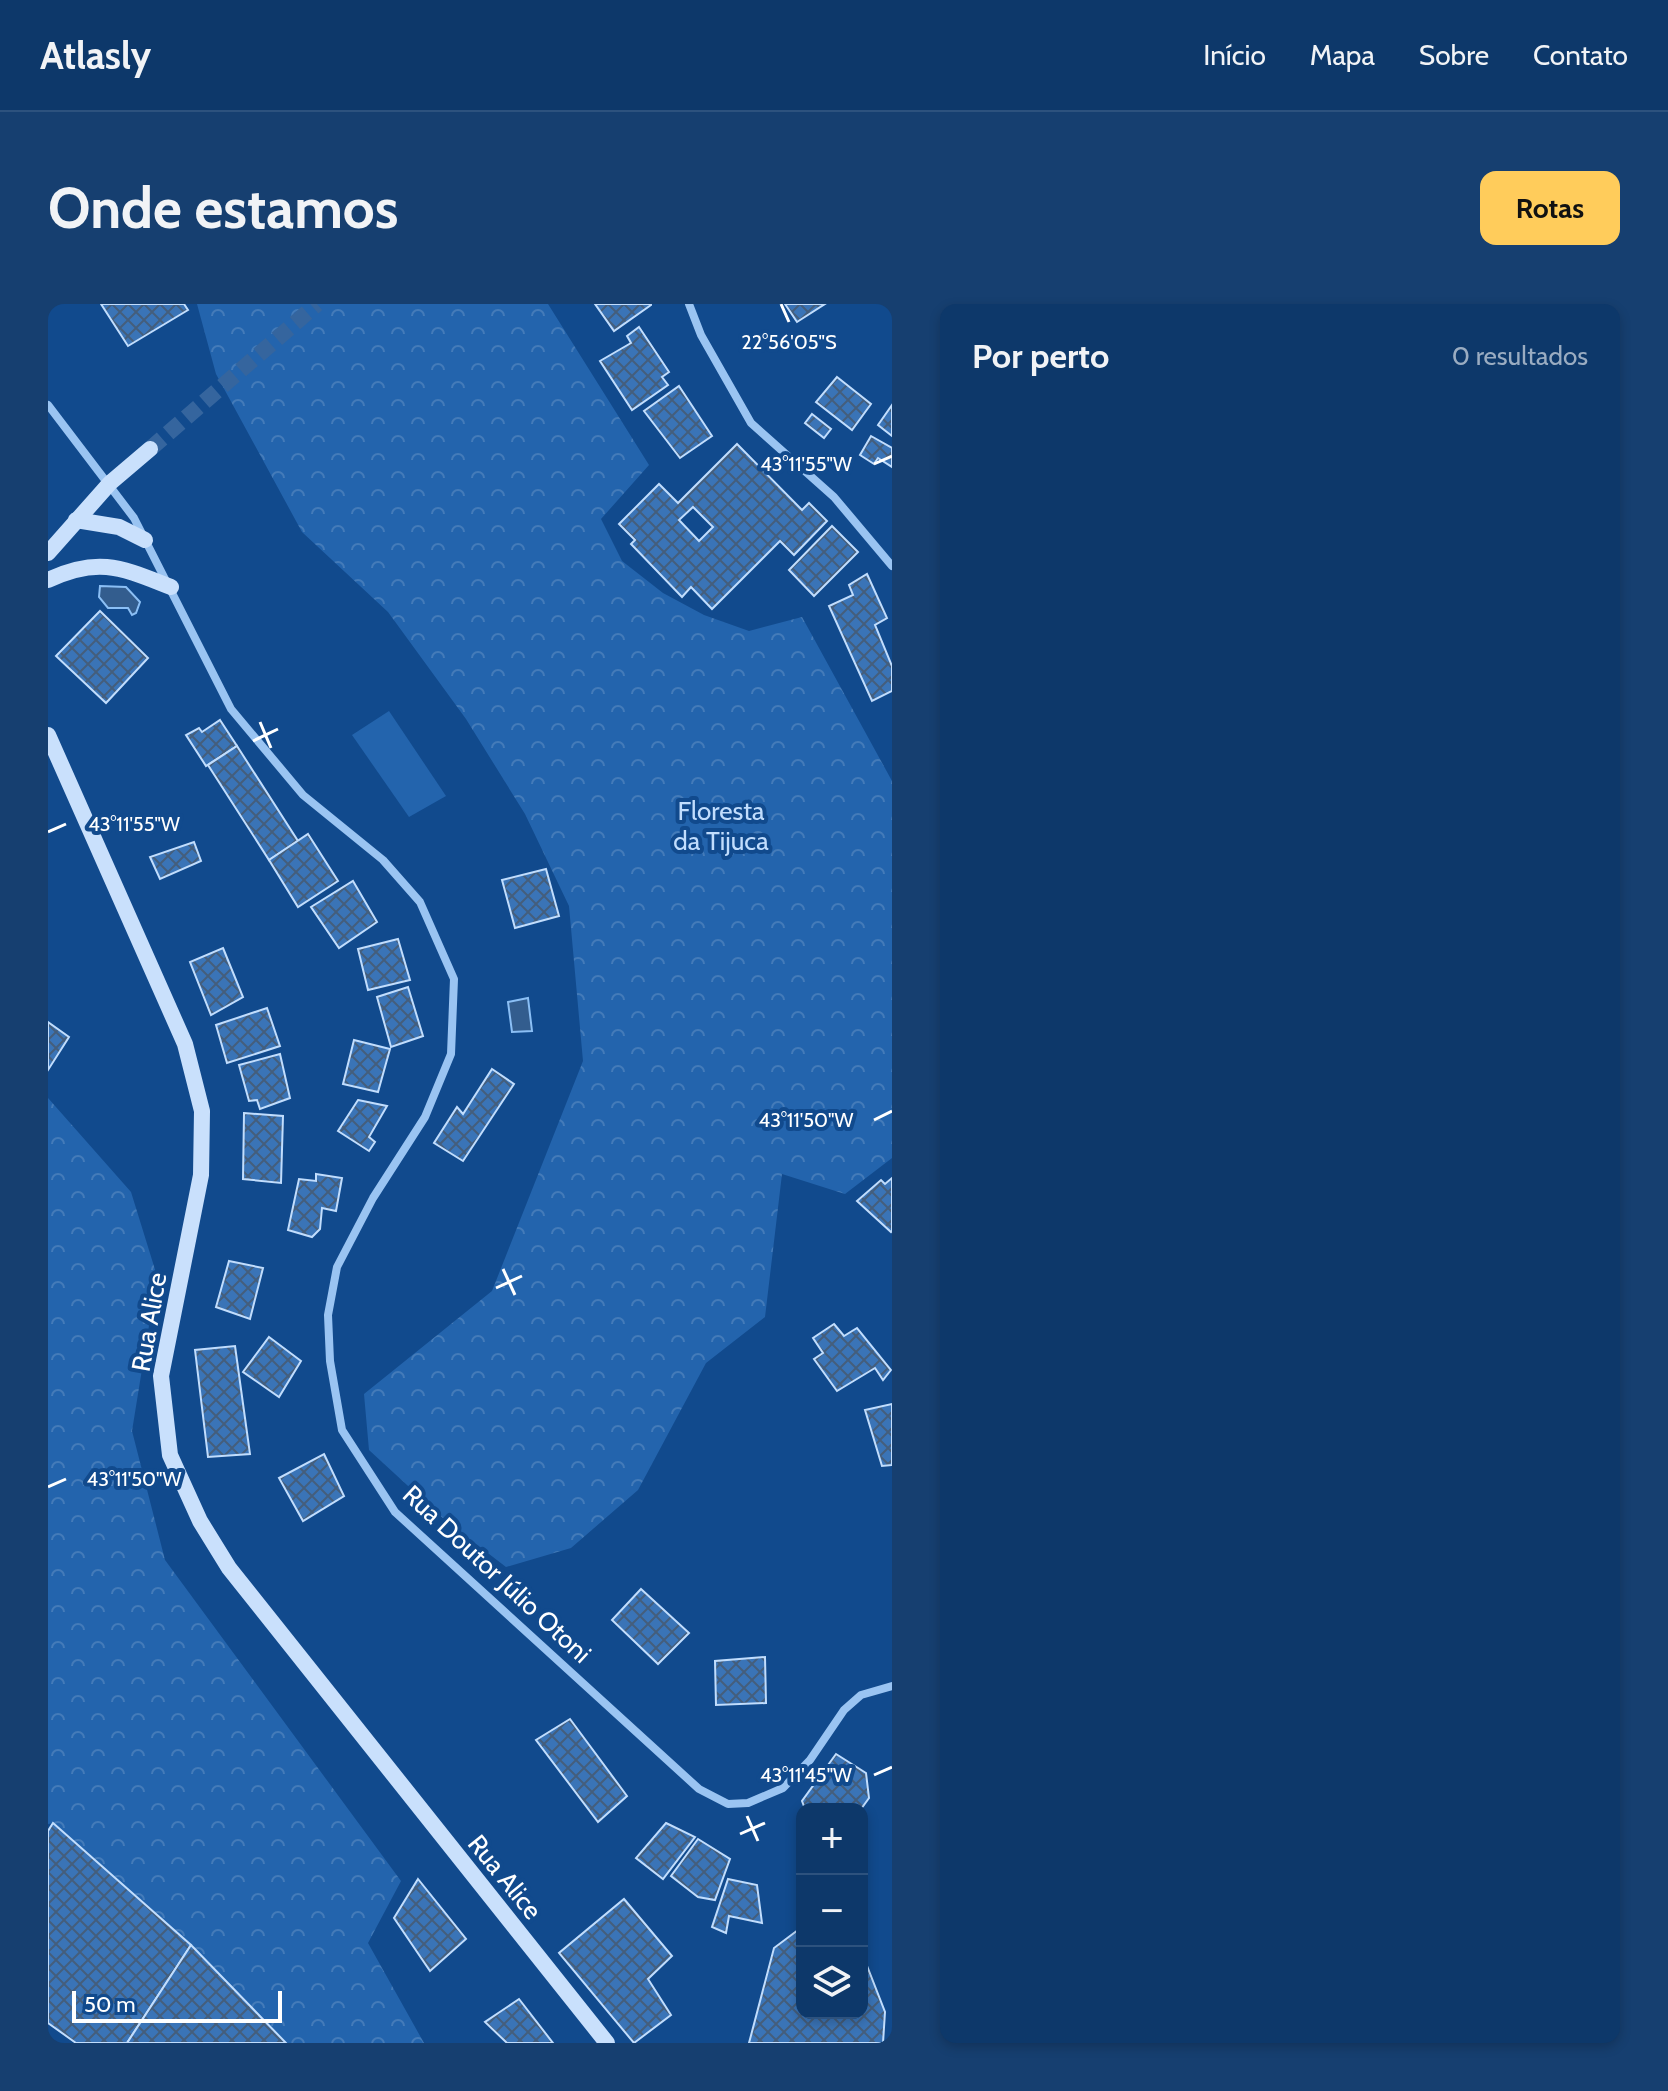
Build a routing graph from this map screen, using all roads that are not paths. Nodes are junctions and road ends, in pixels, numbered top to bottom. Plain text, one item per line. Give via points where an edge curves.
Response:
1 (689, 304) edge
2 (48, 405) edge
3 (150, 449) tunnel mouth
4 (110, 483) junction
5 (76, 520) junction
6 (145, 540) junction
7 (48, 553) edge
8 (892, 566) edge
9 (48, 580) edge
10 (171, 587) junction
11 (48, 735) edge
12 (892, 1686) edge
13 (607, 2043) edge

1 - 8 street via 751,423 834,497
2 - 4 street, Rua Doutor Júlio Otoni
3 - 4 street
4 - 5 street
4 - 6 street, Rua Doutor Júlio Otoni
5 - 6 street via 119,527
5 - 7 street
6 - 10 street, Rua Doutor Júlio Otoni
9 - 10 street via 68,570 119,566
10 - 12 street, Rua Doutor Júlio Otoni via 231,709 303,795 383,860 420,902 454,979 451,1054 425,1117 337,1267 328,1315 342,1430 395,1512 699,1789 728,1804 748,1803 783,1788 810,1760 844,1710 861,1695
11 - 13 street, Rua Alice via 185,1044 202,1111 201,1175 161,1376 170,1455 180,1481 229,1568

